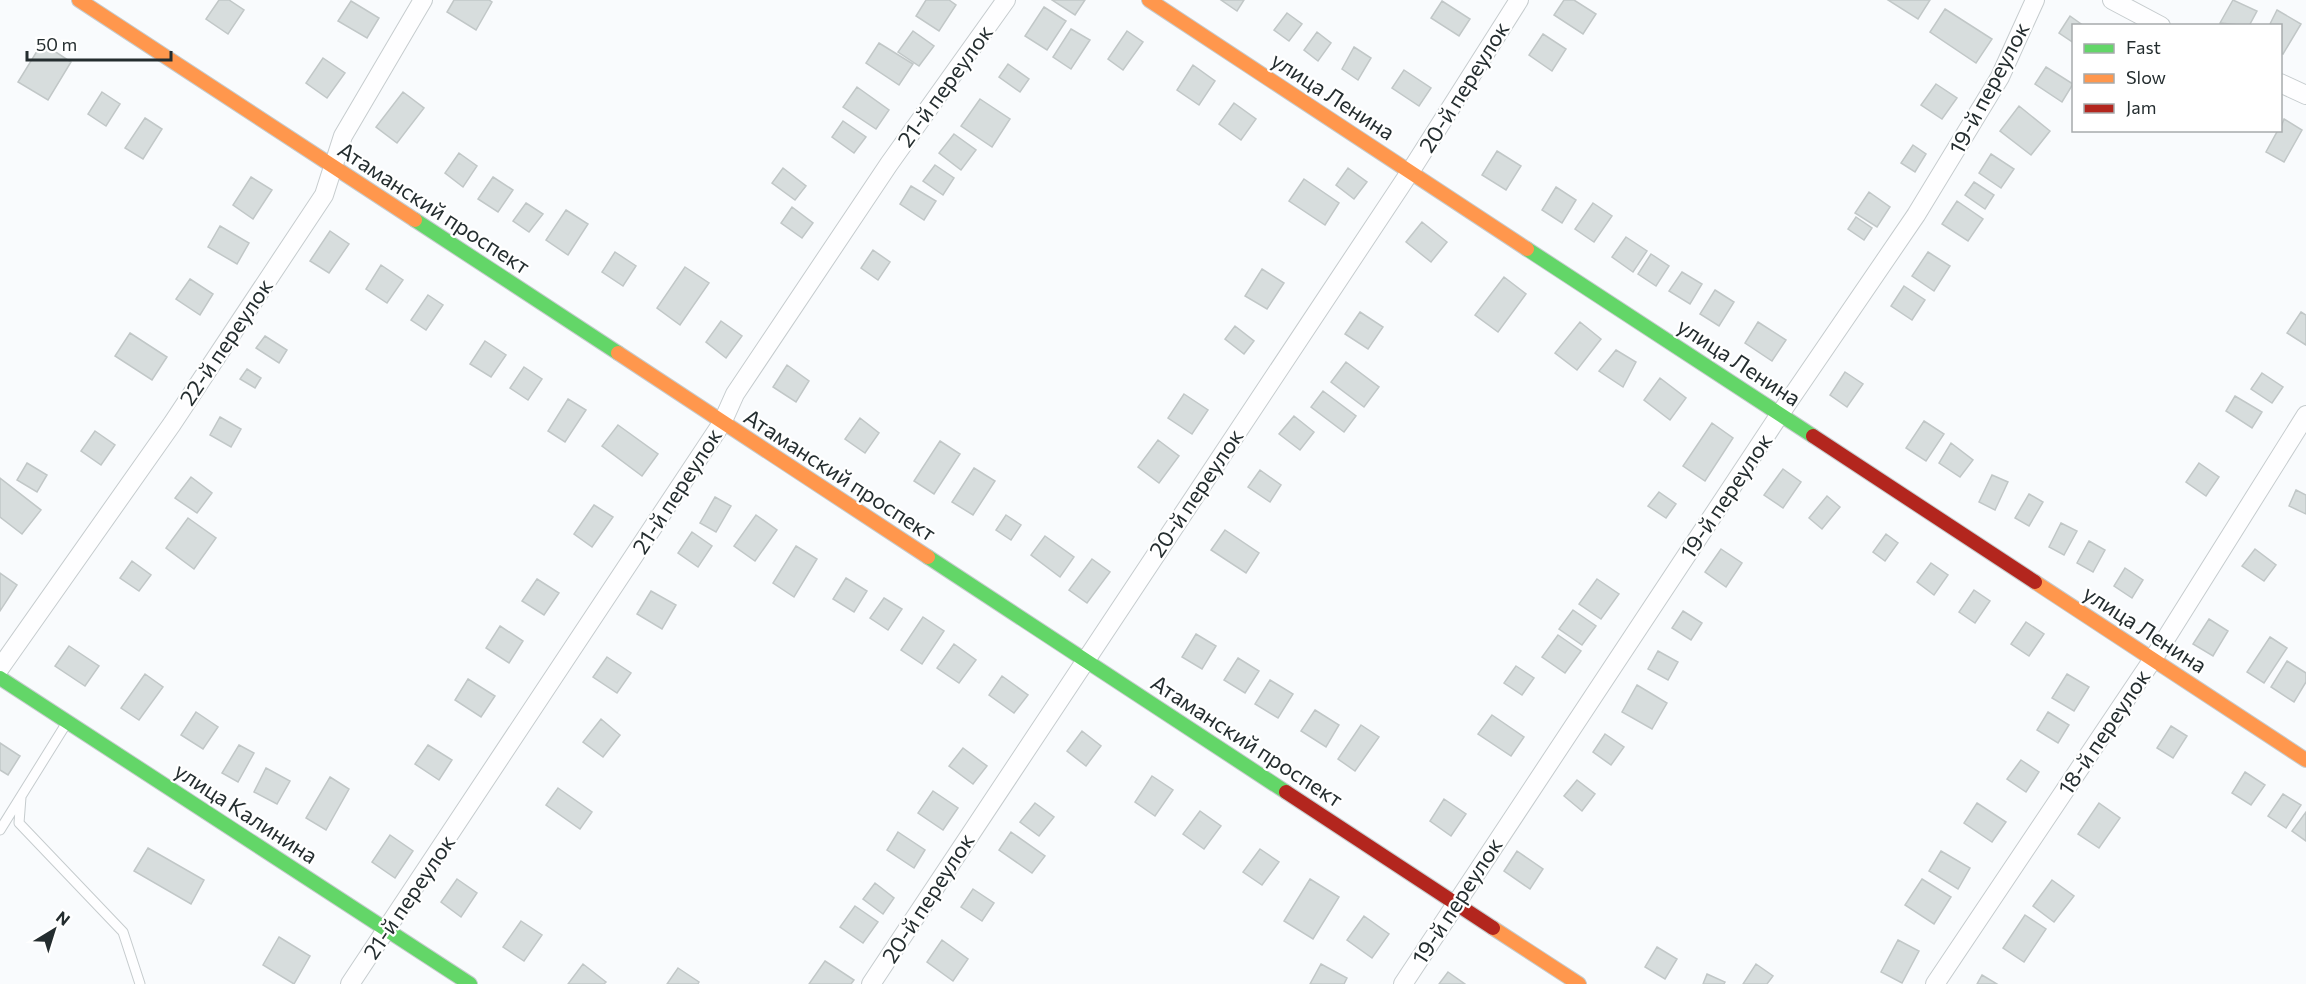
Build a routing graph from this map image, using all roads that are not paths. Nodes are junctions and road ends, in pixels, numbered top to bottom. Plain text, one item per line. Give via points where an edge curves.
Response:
1 (79, 0) edge
2 (423, 0) edge
3 (1006, 0) edge
4 (1149, 0) edge
5 (1519, 0) edge
6 (2035, 0) edge
7 (2112, 0) edge
8 (2157, 24) edge
9 (2282, 84) edge
10 (2306, 95) edge
11 (333, 166) junction
12 (1410, 172) junction
13 (1780, 414) junction
14 (2306, 415) edge
15 (722, 423) junction
16 (2153, 659) junction
17 (1084, 660) junction
18 (0, 668) edge
19 (0, 678) edge
20 (68, 722) junction
21 (2306, 760) edge
22 (21, 797) junction
23 (0, 830) edge
24 (1456, 903) junction
25 (387, 930) junction
26 (140, 984) edge
27 (350, 984) edge
28 (470, 984) edge
29 (871, 984) edge
30 (1403, 984) edge
31 (1579, 984) edge
32 (1935, 984) edge

1 - 11 street, Атаманский проспект
2 - 11 street, 22-й переулок via 344,136
3 - 15 street, 21-й переулок via 882,174 735,394
4 - 12 street, улица Ленина
5 - 12 street, 20-й переулок
6 - 13 street, 19-й переулок via 2000,77 1916,215
7 - 8 street
9 - 10 street
11 - 15 street, Атаманский проспект
11 - 18 street, 22-й переулок via 318,205 172,424
12 - 13 street, улица Ленина
12 - 17 street, 20-й переулок
13 - 16 street, улица Ленина
13 - 24 street, 19-й переулок
14 - 16 street, 18-й переулок
15 - 17 street, Атаманский проспект
15 - 25 street, 21-й переулок
16 - 21 street, улица Ленина
16 - 32 street, 18-й переулок
17 - 24 street, Атаманский проспект
17 - 29 street, 20-й переулок
19 - 20 street, улица Калинина
20 - 22 lane
20 - 25 street, улица Калинина
22 - 23 lane
22 - 26 lane via 19,823 123,933
24 - 30 street, 19-й переулок
24 - 31 street, Атаманский проспект
25 - 27 street, 21-й переулок
25 - 28 street, улица Калинина

